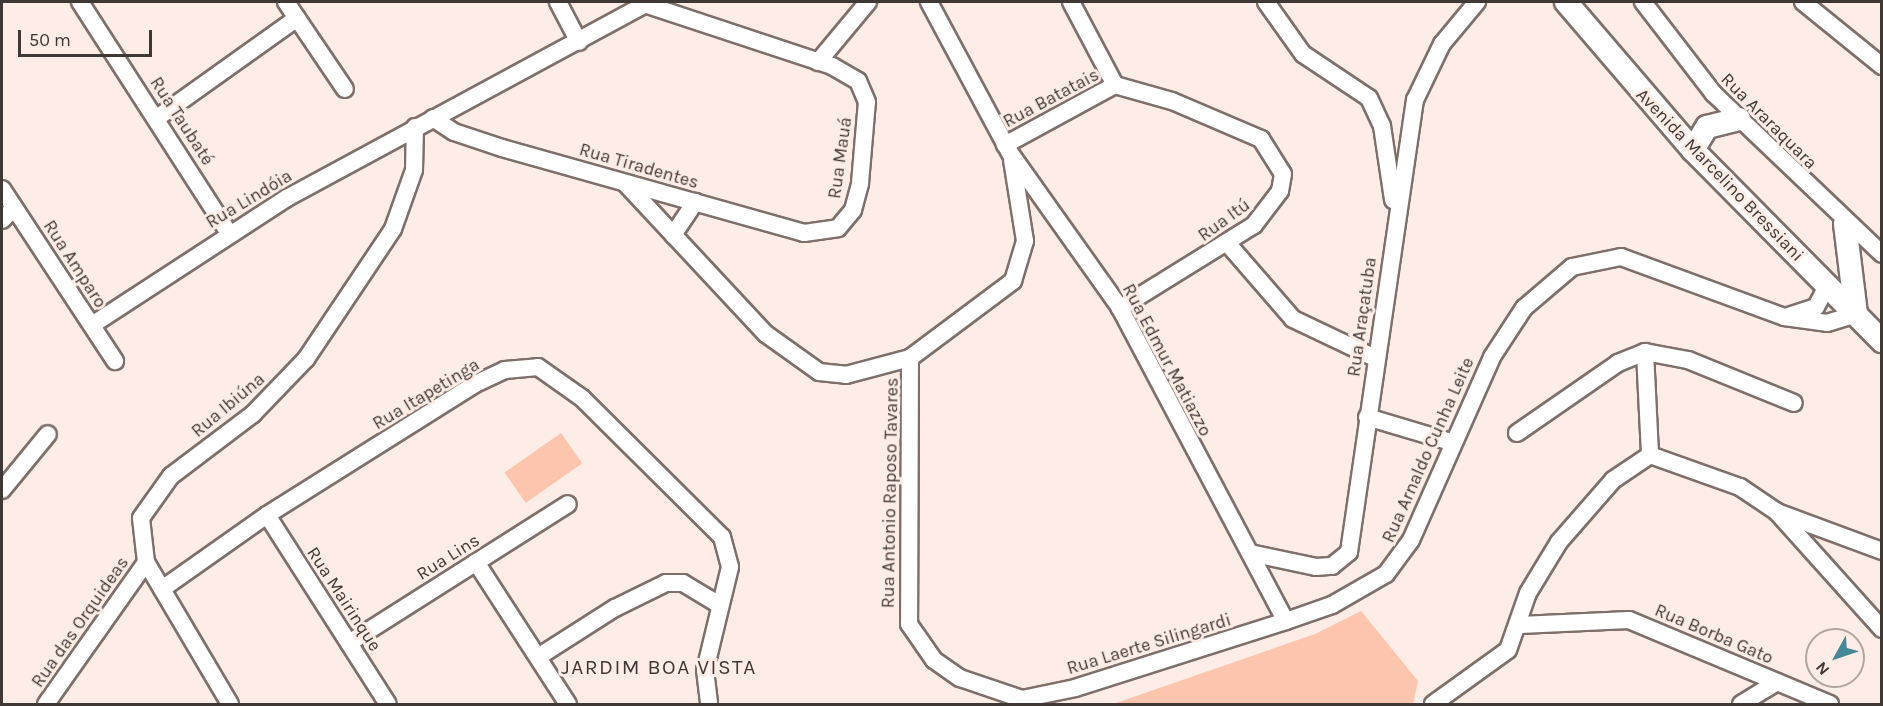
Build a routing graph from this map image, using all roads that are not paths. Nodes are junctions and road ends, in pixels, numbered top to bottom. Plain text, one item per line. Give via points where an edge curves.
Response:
1 (80, 2) edge
2 (286, 2) edge
3 (558, 2) edge
4 (868, 2) edge
5 (929, 2) edge
6 (1071, 2) edge
7 (1266, 2) edge
8 (1477, 2) edge
9 (1566, 2) edge
10 (1643, 2) edge
11 (1803, 2) edge
12 (647, 3) edge
13 (297, 18) junction
14 (579, 42) junction
15 (818, 62) junction
16 (1881, 66) edge
17 (1115, 85) junction
18 (345, 89) dead end
19 (157, 118) junction
20 (433, 118) junction
21 (1739, 119) junction
22 (416, 127) junction
23 (1008, 149) junction
24 (1693, 150) junction
25 (624, 182) junction
26 (2, 189) edge
27 (695, 202) junction
28 (14, 208) junction
29 (1396, 212) junction
30 (2, 220) edge
31 (1845, 224) junction
32 (838, 228) joint
33 (230, 233) junction
34 (673, 235) junction
35 (1228, 244) junction
36 (1881, 254) edge
37 (1827, 286) junction
38 (1120, 308) junction
39 (1856, 314) junction
40 (1784, 317) junction
41 (92, 325) junction
42 (1881, 341) edge
43 (1645, 352) junction
44 (910, 358) junction
45 (1375, 358) junction
46 (115, 361) dead end
47 (1794, 404) dead end
48 (1367, 417) junction
49 (1517, 433) dead end
50 (48, 434) dead end
51 (1451, 442) junction
52 (1650, 455) junction
53 (2, 490) edge
54 (568, 504) dead end
55 (1777, 512) junction
56 (267, 515) junction
57 (1881, 551) edge
58 (1250, 554) junction
59 (146, 562) junction
60 (476, 562) junction
61 (162, 589) junction
62 (718, 604) junction
63 (1286, 621) junction
64 (1520, 625) junction
65 (1881, 629) edge
66 (348, 643) junction
67 (538, 657) junction
68 (1777, 682) junction
69 (1023, 702) edge
70 (1433, 704) edge
71 (1828, 704) edge
72 (46, 705) edge
73 (230, 705) edge
74 (388, 705) edge
75 (568, 705) edge
76 (710, 705) edge
77 (1741, 705) edge

1 - 19 street, Rua Taubaté
2 - 13 street
3 - 14 street
4 - 15 street
5 - 23 street, Rua Edmur Matiazzo
6 - 17 street
7 - 29 street via 1302,54 1369,98 1382,126
8 - 29 street, Rua Araçatuba via 1442,44 1418,91
9 - 24 street, Avenida Marcelino Bressiani
10 - 21 street, Rua Araraquara via 1677,52
11 - 16 street
12 - 14 street, Rua Lindóia
12 - 15 street
13 - 18 street
13 - 19 street
14 - 20 street, Rua Lindóia
15 - 32 street, Rua Mauá via 848,74 864,89 860,183 853,210
17 - 23 street, Rua Batatais
17 - 35 street, Rua Itú via 1234,126 1272,150 1283,174 1280,191 1268,212
19 - 33 street, Rua Taubaté
20 - 22 street, Rua Lindóia
20 - 25 street, Rua Tiradentes via 454,132
21 - 24 street via 1707,127
21 - 31 street, Rua Araraquara
22 - 33 street, Rua Lindóia
22 - 59 street, Rua Ibiúna via 414,170 393,229 306,359 277,391 150,499 141,518
23 - 38 street, Rua Edmur Matiazzo
23 - 44 street via 1025,241 1022,263 1000,295
24 - 37 street, Avenida Marcelino Bressiani
25 - 27 street, Rua Tiradentes
25 - 34 street
26 - 28 street, Rua Amparo
27 - 32 street, Rua Tiradentes via 804,233
27 - 34 street
28 - 30 street
28 - 41 street, Rua Amparo
29 - 45 street, Rua Araçatuba
31 - 36 street, Rua Araraquara
31 - 39 street
33 - 41 street, Rua Lindóia
34 - 44 street via 766,334 819,372 876,371
35 - 38 street, Rua Itú
35 - 45 street via 1293,319
37 - 39 street, Avenida Marcelino Bressiani
37 - 40 street via 1816,307
38 - 58 street, Rua Edmur Matiazzo
39 - 40 street, Rua Arnaldo Cunha Leite via 1827,323
39 - 42 street, Avenida Marcelino Bressiani
40 - 51 street, Rua Arnaldo Cunha Leite via 1621,257 1572,267 1524,308 1492,357
41 - 46 street, Rua Amparo
43 - 47 street via 1688,360
43 - 49 street via 1618,363
43 - 52 street
44 - 69 street, Rua Antonio Raposo Tavares via 909,624 934,660 960,678
45 - 48 street, Rua Araçatuba
48 - 51 street
48 - 58 street, Rua Araçatuba via 1349,552 1332,566 1316,567
50 - 53 street
51 - 63 street, Rua Arnaldo Cunha Leite via 1399,561 1363,590
52 - 55 street via 1740,487
52 - 64 street via 1613,480 1581,514 1538,573
54 - 60 street, Rua Lins
55 - 57 street
55 - 65 street
56 - 61 street, Rua Itapetinga
56 - 62 street, Rua Itapetinga via 475,384 526,365 553,375 582,398 705,515 729,554
56 - 66 street, Rua Mairinque
58 - 63 street, Rua Edmur Matiazzo
59 - 61 street, Rua Ibiúna
59 - 72 street, Rua das Orquideas
60 - 66 street, Rua Lins
60 - 67 street
61 - 73 street, Rua Ibiúna
62 - 67 street via 683,583 666,583 631,598
62 - 76 street, Rua Itapetinga via 705,670
63 - 69 street, Rua Laerte Silingardi
64 - 68 street, Rua Borba Gato via 1629,620
64 - 70 street via 1498,659
66 - 74 street, Rua Mairinque
67 - 75 street
68 - 71 street, Rua Borba Gato
68 - 77 street

